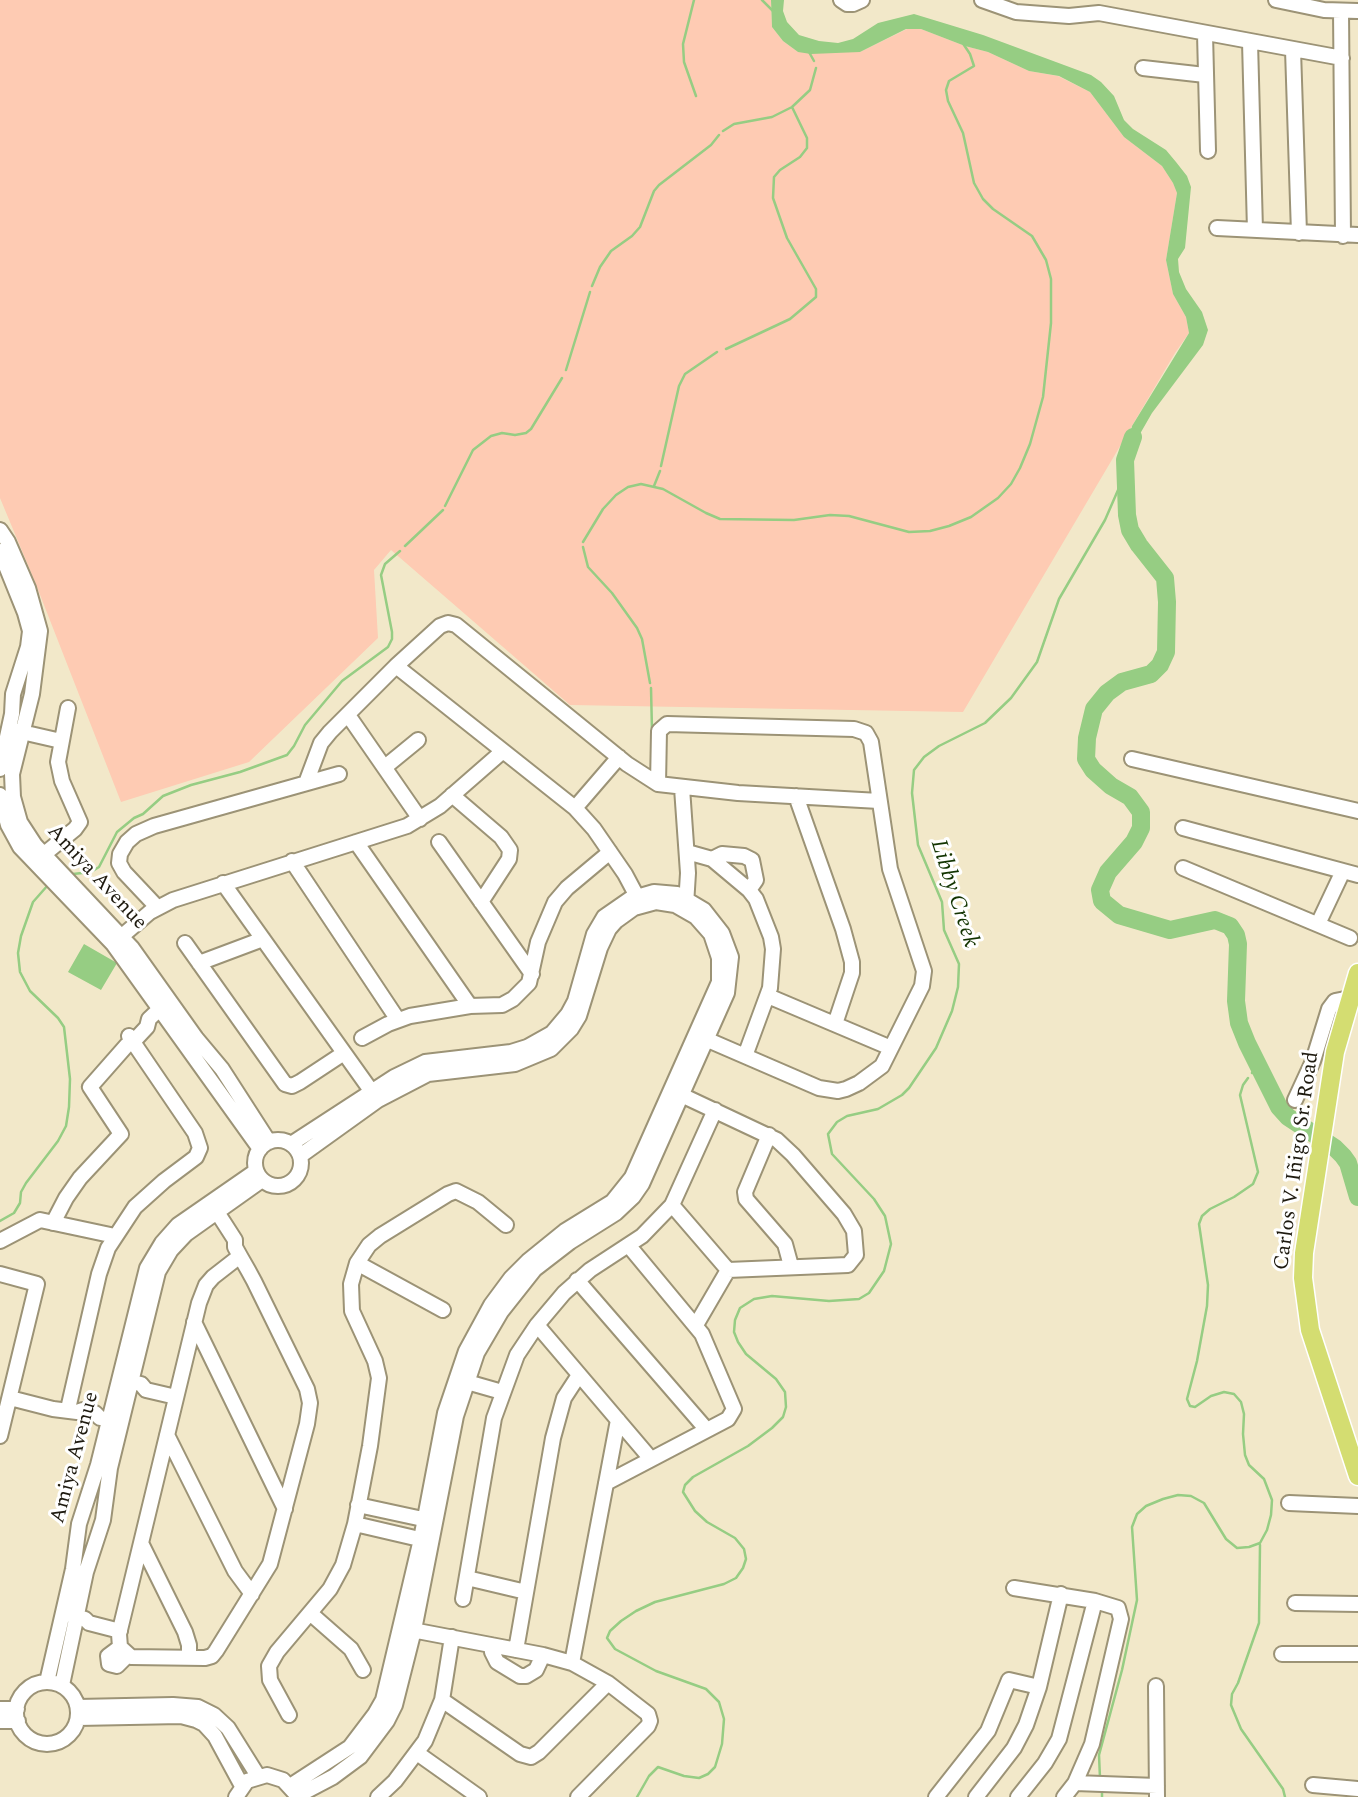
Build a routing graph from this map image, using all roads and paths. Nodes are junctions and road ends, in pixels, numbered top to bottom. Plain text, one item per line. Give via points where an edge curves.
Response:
1 (841, 0) edge
2 (862, 0) edge
3 (982, 0) edge
4 (1276, 0) edge
5 (1294, 2) edge
6 (1100, 7) edge
7 (1337, 8) edge
8 (1358, 11) edge
9 (1205, 34) junction
10 (1250, 42) junction
11 (1293, 50) junction
12 (1342, 58) junction
13 (1143, 68) dead end
14 (1205, 75) junction
15 (1208, 151) dead end
16 (1217, 228) dead end
17 (1255, 230) junction
18 (1299, 233) junction
19 (1358, 235) edge
20 (1343, 236) junction
21 (0, 530) edge
22 (0, 551) edge
23 (33, 649) junction
24 (396, 666) junction
25 (68, 708) dead end
26 (348, 715) junction
27 (15, 730) junction
28 (418, 740) dead end
29 (61, 741) junction
30 (502, 751) junction
31 (619, 757) junction
32 (1132, 759) dead end
33 (385, 767) junction
34 (0, 769) edge
35 (339, 774) dead end
36 (306, 783) junction
37 (658, 784) junction
38 (682, 788) junction
39 (0, 795) edge
40 (452, 795) junction
41 (796, 796) junction
42 (879, 801) junction
43 (575, 808) junction
44 (1358, 811) edge
45 (421, 819) junction
46 (1183, 828) dead end
47 (356, 842) junction
48 (439, 842) dead end
49 (610, 852) junction
50 (687, 852) junction
51 (39, 859) junction
52 (712, 859) junction
53 (292, 861) junction
54 (1183, 868) dead end
55 (1343, 871) junction
56 (1358, 875) edge
57 (223, 883) junction
58 (749, 890) junction
59 (639, 901) junction
60 (481, 902) junction
61 (686, 904) junction
62 (157, 907) junction
63 (1318, 924) junction
64 (1350, 937) dead end
65 (263, 939) junction
66 (118, 940) junction
67 (186, 943) dead end
68 (199, 963) junction
69 (1358, 973) edge
70 (532, 974) junction
71 (768, 996) junction
72 (1350, 998) junction
73 (164, 1003) junction
74 (470, 1006) junction
75 (398, 1020) junction
76 (835, 1024) junction
77 (362, 1038) dead end
78 (702, 1038) junction
79 (130, 1041) junction
80 (891, 1048) junction
81 (344, 1053) junction
82 (745, 1056) junction
83 (678, 1093) junction
84 (375, 1096) junction
85 (1295, 1100) dead end
86 (715, 1110) junction
87 (769, 1135) junction
88 (265, 1145) junction
89 (295, 1150) junction
90 (259, 1176) junction
91 (672, 1205) junction
92 (214, 1214) junction
93 (53, 1223) junction
94 (506, 1225) dead end
95 (115, 1236) junction
96 (0, 1241) edge
97 (629, 1246) junction
98 (237, 1251) junction
99 (358, 1263) junction
100 (791, 1266) junction
101 (728, 1270) junction
102 (0, 1274) edge
103 (577, 1280) junction
104 (443, 1310) dead end
105 (194, 1322) junction
106 (537, 1325) junction
107 (696, 1325) junction
108 (186, 1354) junction
109 (209, 1354) junction
110 (579, 1375) junction
111 (461, 1380) junction
112 (130, 1382) junction
113 (502, 1392) junction
114 (177, 1393) junction
115 (10, 1398) junction
116 (73, 1410) junction
117 (618, 1420) junction
118 (110, 1421) junction
119 (707, 1430) junction
120 (167, 1434) junction
121 (0, 1436) edge
122 (651, 1459) junction
123 (182, 1465) junction
124 (160, 1466) junction
125 (1358, 1476) edge
126 (293, 1477) junction
127 (271, 1480) junction
128 (606, 1483) junction
129 (1289, 1503) dead end
130 (359, 1504) junction
131 (1358, 1507) edge
132 (285, 1508) junction
133 (430, 1521) junction
134 (355, 1524) junction
135 (427, 1540) junction
136 (141, 1543) junction
137 (156, 1573) junction
138 (133, 1577) junction
139 (467, 1577) junction
140 (1014, 1588) dead end
141 (526, 1592) junction
142 (253, 1594) junction
143 (1061, 1594) junction
144 (463, 1599) dead end
145 (1095, 1601) junction
146 (1295, 1603) dead end
147 (1358, 1604) edge
148 (310, 1613) junction
149 (74, 1616) junction
150 (121, 1627) junction
151 (407, 1629) junction
152 (452, 1637) junction
153 (64, 1638) junction
154 (492, 1645) junction
155 (516, 1650) junction
156 (1282, 1654) dead end
157 (1358, 1654) edge
158 (543, 1655) junction
159 (189, 1658) junction
160 (52, 1660) junction
161 (572, 1663) junction
162 (67, 1664) junction
163 (363, 1670) dead end
164 (47, 1682) junction
165 (608, 1683) junction
166 (62, 1685) junction
167 (1039, 1686) junction
168 (1156, 1686) dead end
169 (442, 1700) junction
170 (0, 1709) edge
171 (78, 1713) junction
172 (289, 1714) dead end
173 (17, 1715) junction
174 (0, 1721) edge
175 (238, 1742) junction
176 (224, 1751) junction
177 (416, 1753) junction
178 (258, 1776) junction
179 (1313, 1785) dead end
180 (1107, 1789) edge
181 (1358, 1789) edge
182 (239, 1791) edge
183 (1157, 1791) edge
184 (294, 1793) edge
185 (1068, 1793) edge
186 (378, 1797) edge
187 (479, 1797) edge
188 (578, 1797) edge
189 (936, 1797) edge
190 (976, 1797) edge
191 (1018, 1797) edge

1 - 2 street via 853,4
3 - 6 street via 1016,12 1069,16
4 - 5 street
5 - 7 street
6 - 9 street
7 - 8 street
7 - 12 street
9 - 10 street
9 - 14 street
10 - 11 street
10 - 17 street
11 - 12 street
11 - 18 street
12 - 20 street
13 - 14 street
14 - 15 street
16 - 17 street
17 - 18 street
18 - 20 street
19 - 20 street
21 - 23 street, Amiya Avenue via 12,548 36,610 40,631
22 - 23 street, Amiya Avenue via 29,624
23 - 27 street, Amiya Avenue via 32,694
24 - 26 street
24 - 30 street
24 - 31 street via 440,626 452,623
25 - 29 street
26 - 33 street
26 - 36 street via 321,743
27 - 29 street
27 - 34 street, Amiya Avenue
27 - 51 street, Amiya Avenue via 13,797
28 - 33 street
29 - 51 street via 59,771 80,822
30 - 40 street
30 - 43 street
31 - 37 street
31 - 43 street
32 - 44 street
33 - 45 street
35 - 36 street
36 - 62 street via 136,834 127,842 119,863
37 - 38 street
37 - 42 street via 659,731 667,724 860,729 872,742
38 - 41 street
38 - 50 street
39 - 51 street, Amiya Avenue via 20,847
40 - 45 street
40 - 60 street via 513,849
41 - 42 street
41 - 76 street via 852,962
42 - 80 street via 890,869 924,971 922,986
43 - 49 street
45 - 47 street
46 - 55 street
47 - 53 street
47 - 74 street
48 - 60 street
49 - 59 street
49 - 70 street via 555,902 538,942
50 - 52 street
50 - 61 street
51 - 66 street, Amiya Avenue
52 - 58 street
52 - 58 street via 722,854 752,860 756,880
53 - 57 street
53 - 75 street
54 - 63 street
55 - 56 street
55 - 63 street
57 - 62 street
57 - 65 street
58 - 71 street via 772,943
59 - 61 street via 646,893 665,892
59 - 84 street via 612,909 599,924 575,1001 552,1033 511,1052 425,1062 394,1077
60 - 70 street
61 - 78 street via 713,919 731,957 727,993
62 - 66 street
63 - 64 street
65 - 68 street
65 - 81 street
66 - 73 street, Amiya Avenue
67 - 68 street
68 - 81 street via 288,1088
69 - 72 main road, Carlos V. Iñigo Sr. Road
70 - 74 street via 529,983 502,1005
71 - 76 street
71 - 82 street
72 - 85 street via 1335,1000 1329,1009
72 - 125 main road, Carlos V. Iñigo Sr. Road via 1335,1052 1316,1172 1304,1253 1304,1300
73 - 79 street
73 - 88 street, Amiya Avenue via 222,1069
74 - 75 street
75 - 77 street
76 - 80 street
78 - 82 street
78 - 83 street
79 - 93 street via 90,1087 121,1134 80,1178
79 - 95 street via 204,1149 145,1196
80 - 82 street via 882,1066 838,1091 819,1088
81 - 84 street
83 - 86 street
83 - 111 street via 633,1197 535,1269 487,1334
84 - 89 street
86 - 87 street
86 - 91 street
87 - 100 street via 745,1192 785,1244
87 - 100 street via 793,1154 854,1231 852,1264
88 - 89 street via 280,1140
88 - 90 street via 255,1159
89 - 90 street via 300,1171 291,1183 276,1187
90 - 92 street, Amiya Avenue
90 - 112 street, Amiya Avenue via 188,1217 158,1249 142,1280
91 - 97 street
91 - 101 street
92 - 98 street
92 - 112 street, Amiya Avenue via 178,1242 158,1272
93 - 95 street
93 - 96 street via 36,1221
94 - 99 street via 478,1202 456,1192 448,1194 380,1236
95 - 116 street via 99,1273
97 - 103 street
97 - 107 street
98 - 105 street via 206,1285
98 - 126 street via 309,1396
99 - 104 street
99 - 130 street via 351,1284 352,1311 379,1378
100 - 101 street
101 - 107 street
102 - 115 street via 37,1284
103 - 106 street
103 - 119 street
105 - 108 street
105 - 109 street
106 - 110 street
106 - 113 street via 517,1355
107 - 119 street via 734,1409 728,1419
108 - 109 street
108 - 114 street
109 - 127 street
110 - 117 street
110 - 141 street via 559,1414
111 - 113 street
111 - 133 street
112 - 114 street via 148,1381
112 - 118 street, Amiya Avenue
113 - 139 street
114 - 120 street
115 - 116 street
115 - 121 street
116 - 118 street via 81,1417
117 - 122 street
117 - 128 street
118 - 149 street, Amiya Avenue via 103,1520
118 - 149 street, Amiya Avenue via 79,1524
119 - 122 street
120 - 123 street
120 - 124 street
122 - 128 street
123 - 124 street
123 - 142 street via 235,1572
124 - 136 street
126 - 127 street
126 - 132 street
127 - 132 street
128 - 161 street
129 - 131 street
130 - 133 street
130 - 134 street
132 - 142 street via 273,1555
133 - 135 street
134 - 135 street
134 - 148 street via 336,1578
135 - 151 street
136 - 137 street
136 - 138 street
137 - 138 street
137 - 159 street via 187,1639
138 - 150 street
139 - 141 street
139 - 144 street
140 - 143 street
141 - 155 street
142 - 159 street via 214,1654
143 - 145 street
143 - 167 street
145 - 185 street via 1118,1608 1121,1619 1092,1744
145 - 191 street via 1059,1739
146 - 147 street
148 - 163 street via 351,1649
148 - 172 street via 270,1666 270,1680
149 - 150 street via 91,1616
149 - 153 street, Amiya Avenue
150 - 159 street via 123,1651 135,1658
151 - 152 street
151 - 184 street via 395,1705 375,1738 346,1768
152 - 154 street
152 - 169 street
153 - 160 street, Amiya Avenue
153 - 162 street, Amiya Avenue
154 - 155 street
154 - 158 street via 497,1662 520,1676 536,1670
155 - 158 street
156 - 157 street
158 - 161 street
160 - 162 street
160 - 164 street, Amiya Avenue
161 - 165 street
162 - 166 street, Amiya Avenue
164 - 166 street
164 - 173 street via 26,1690
165 - 169 street via 531,1757
165 - 188 street via 648,1714 650,1721
166 - 171 street via 72,1694
167 - 189 street via 1009,1680 994,1722
167 - 190 street via 1021,1736
168 - 183 street
169 - 177 street
170 - 173 street
171 - 173 street via 72,1732 53,1744 31,1739 20,1728
171 - 175 street via 191,1706 214,1716
171 - 176 street via 189,1718 204,1724
173 - 174 street
175 - 176 street
175 - 178 street
176 - 182 street
177 - 186 street
177 - 187 street
178 - 182 street
178 - 184 street via 275,1776
179 - 181 street
180 - 183 street
180 - 185 street

